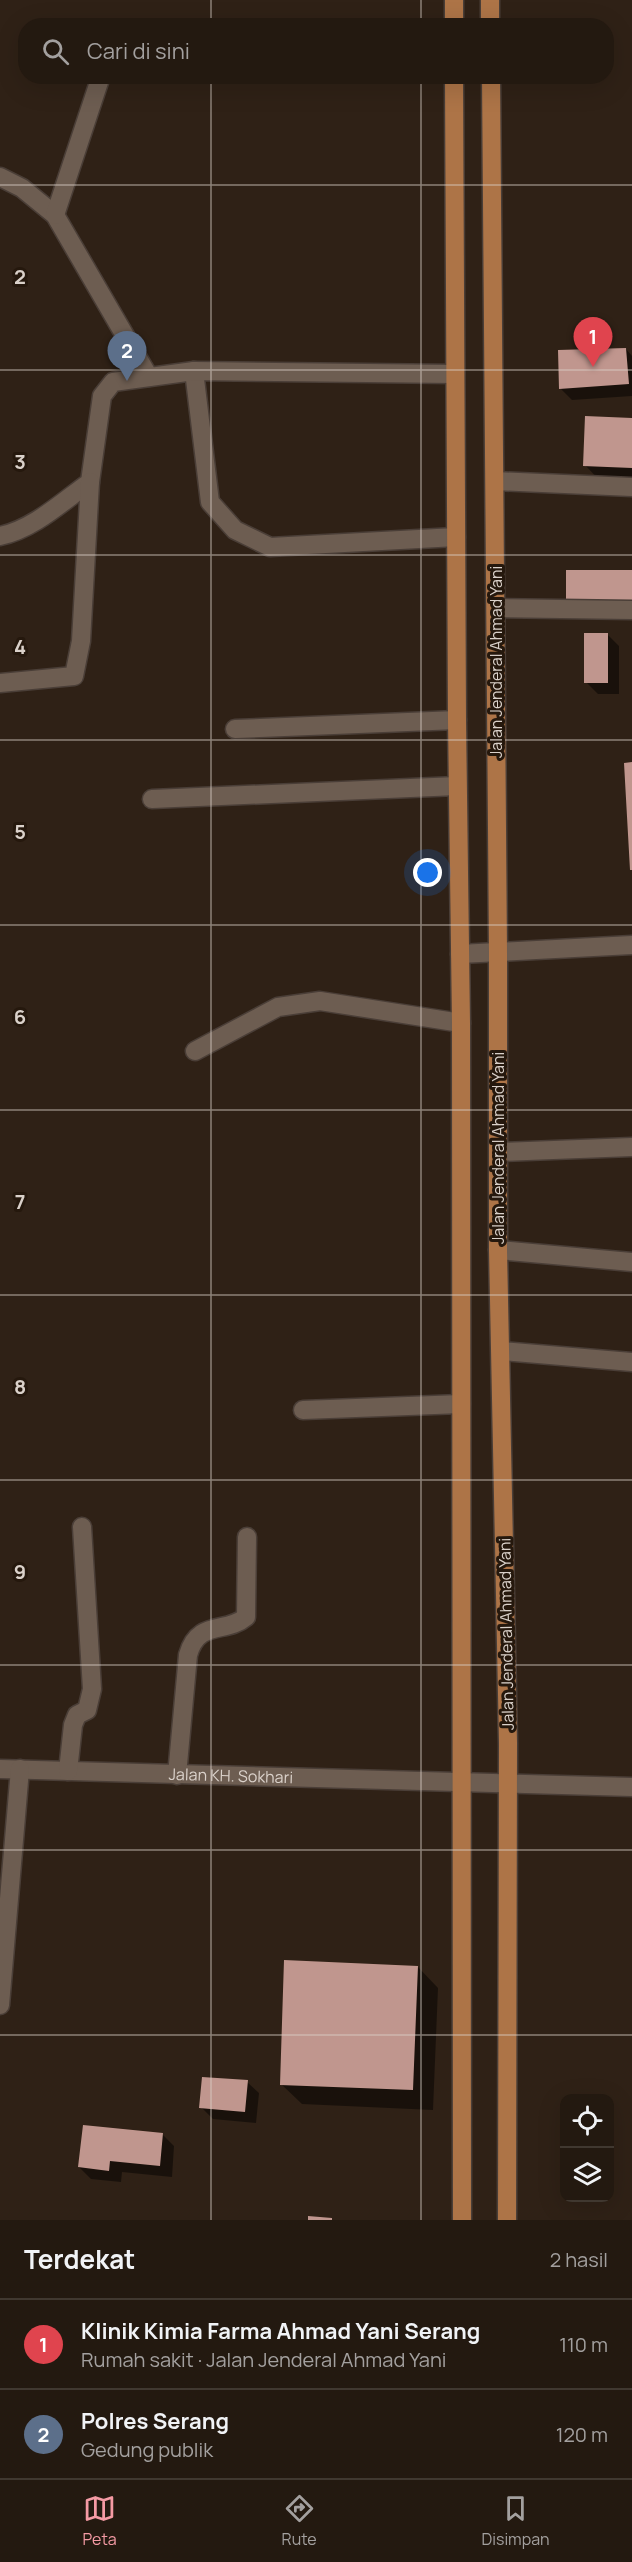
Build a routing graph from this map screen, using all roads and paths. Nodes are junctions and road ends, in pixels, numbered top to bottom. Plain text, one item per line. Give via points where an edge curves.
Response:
1 (454, 0) edge
2 (490, 0) edge
3 (454, 18) edge
4 (490, 18) edge
5 (98, 84) edge
6 (454, 84) edge
7 (491, 84) edge
8 (0, 177) edge
9 (55, 214) junction
10 (194, 371) junction
11 (455, 374) junction
12 (149, 377) junction
13 (495, 481) junction
14 (90, 482) junction
15 (632, 487) edge
16 (6, 535) edge
17 (456, 537) junction
18 (0, 550) edge
19 (496, 608) junction
20 (632, 610) edge
21 (0, 683) edge
22 (457, 720) junction
23 (236, 729) dead end
24 (457, 786) junction
25 (152, 799) dead end
26 (632, 945) edge
27 (498, 953) junction
28 (460, 954) junction
29 (461, 1023) junction
30 (195, 1051) dead end
31 (632, 1147) edge
32 (499, 1152) junction
33 (498, 1250) junction
34 (632, 1262) edge
35 (501, 1351) junction
36 (632, 1362) edge
37 (461, 1404) junction
38 (303, 1410) dead end
39 (82, 1527) dead end
40 (247, 1537) dead end
41 (0, 1768) edge
42 (20, 1769) junction
43 (68, 1772) junction
44 (177, 1774) junction
45 (463, 1782) junction
46 (507, 1784) junction
47 (632, 1787) edge
48 (0, 2002) edge
49 (462, 2220) edge
50 (507, 2220) edge

1 - 3 main road
2 - 4 main road
5 - 9 street
6 - 11 main road
7 - 13 main road, Jalan Jenderal Ahmad Yani
8 - 9 street via 22,188
9 - 12 street
10 - 11 street
10 - 12 street
10 - 17 street via 210,502 235,530 270,547
11 - 17 main road
12 - 14 street via 113,382 102,396
13 - 15 street
13 - 19 main road, Jalan Jenderal Ahmad Yani
14 - 16 street via 46,514
14 - 21 street via 81,642 74,676
16 - 18 street
17 - 22 main road
19 - 20 street
19 - 27 main road, Jalan Jenderal Ahmad Yani
22 - 23 street
22 - 24 main road
24 - 25 street
24 - 28 main road
26 - 27 street
27 - 28 street
27 - 32 main road, Jalan Jenderal Ahmad Yani
28 - 29 main road
29 - 30 street via 320,1001 278,1007
29 - 37 main road
31 - 32 street
32 - 33 main road, Jalan Jenderal Ahmad Yani
33 - 34 street
33 - 35 main road, Jalan Jenderal Ahmad Yani
35 - 36 street
35 - 46 main road, Jalan Jenderal Ahmad Yani
37 - 38 street
37 - 45 main road
39 - 43 street via 92,1689 87,1710 77,1715 73,1725
40 - 44 street via 246,1617 240,1623 214,1627 191,1644
41 - 42 street, Jalan KH. Sokhari
42 - 43 street, Jalan KH. Sokhari
42 - 48 street
43 - 44 street, Jalan KH. Sokhari
44 - 45 street, Jalan KH. Sokhari
45 - 46 street, Jalan KH. Sokhari
45 - 49 main road
46 - 47 street, Jalan KH. Sokhari
46 - 50 main road, Jalan Jenderal Ahmad Yani

